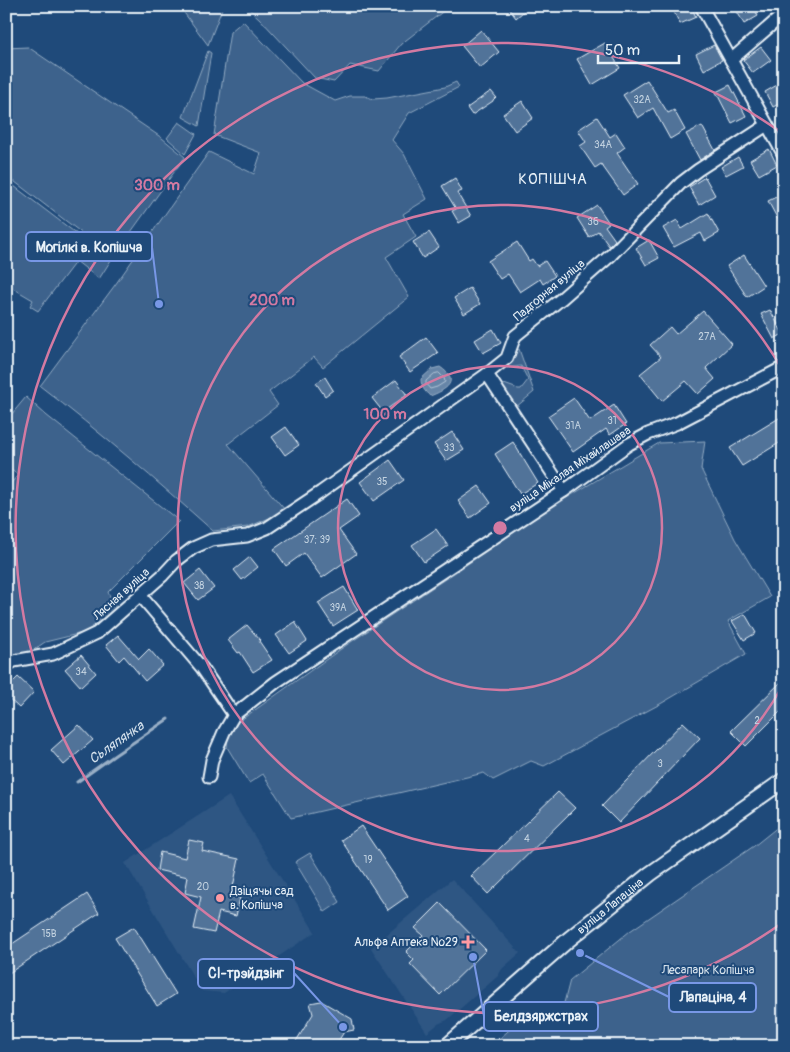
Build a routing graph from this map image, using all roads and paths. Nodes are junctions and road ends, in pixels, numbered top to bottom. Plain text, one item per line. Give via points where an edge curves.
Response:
1 (701, 6) edge
2 (784, 14) edge
3 (731, 60) junction
4 (767, 125) junction
5 (784, 155) edge
6 (784, 367) edge
7 (487, 374) junction
8 (564, 491) junction
9 (247, 536) joint
10 (140, 595) junction
11 (6, 666) edge
12 (234, 715) junction
13 (209, 777) dead end
14 (784, 780) edge
15 (447, 1046) edge

1 - 3 street
2 - 3 street
3 - 4 street
4 - 5 street
4 - 7 street, Падгорная вуліца via 681,183 611,255 515,336 507,358
6 - 8 street, вуліца Мікалая Міхайлашава via 677,423 628,444
7 - 8 street
7 - 9 street, Падгорная вуліца via 314,497 267,528
8 - 12 street, вуліца Мікалая Міхайлашава via 276,682
9 - 10 street, Лясная вуліца via 211,540 193,548
10 - 11 street, Лясная вуліца via 97,634 53,654 14,661
10 - 12 street via 202,668
12 - 13 street via 212,760
14 - 15 main road, вуліца Лапаціна via 650,874

